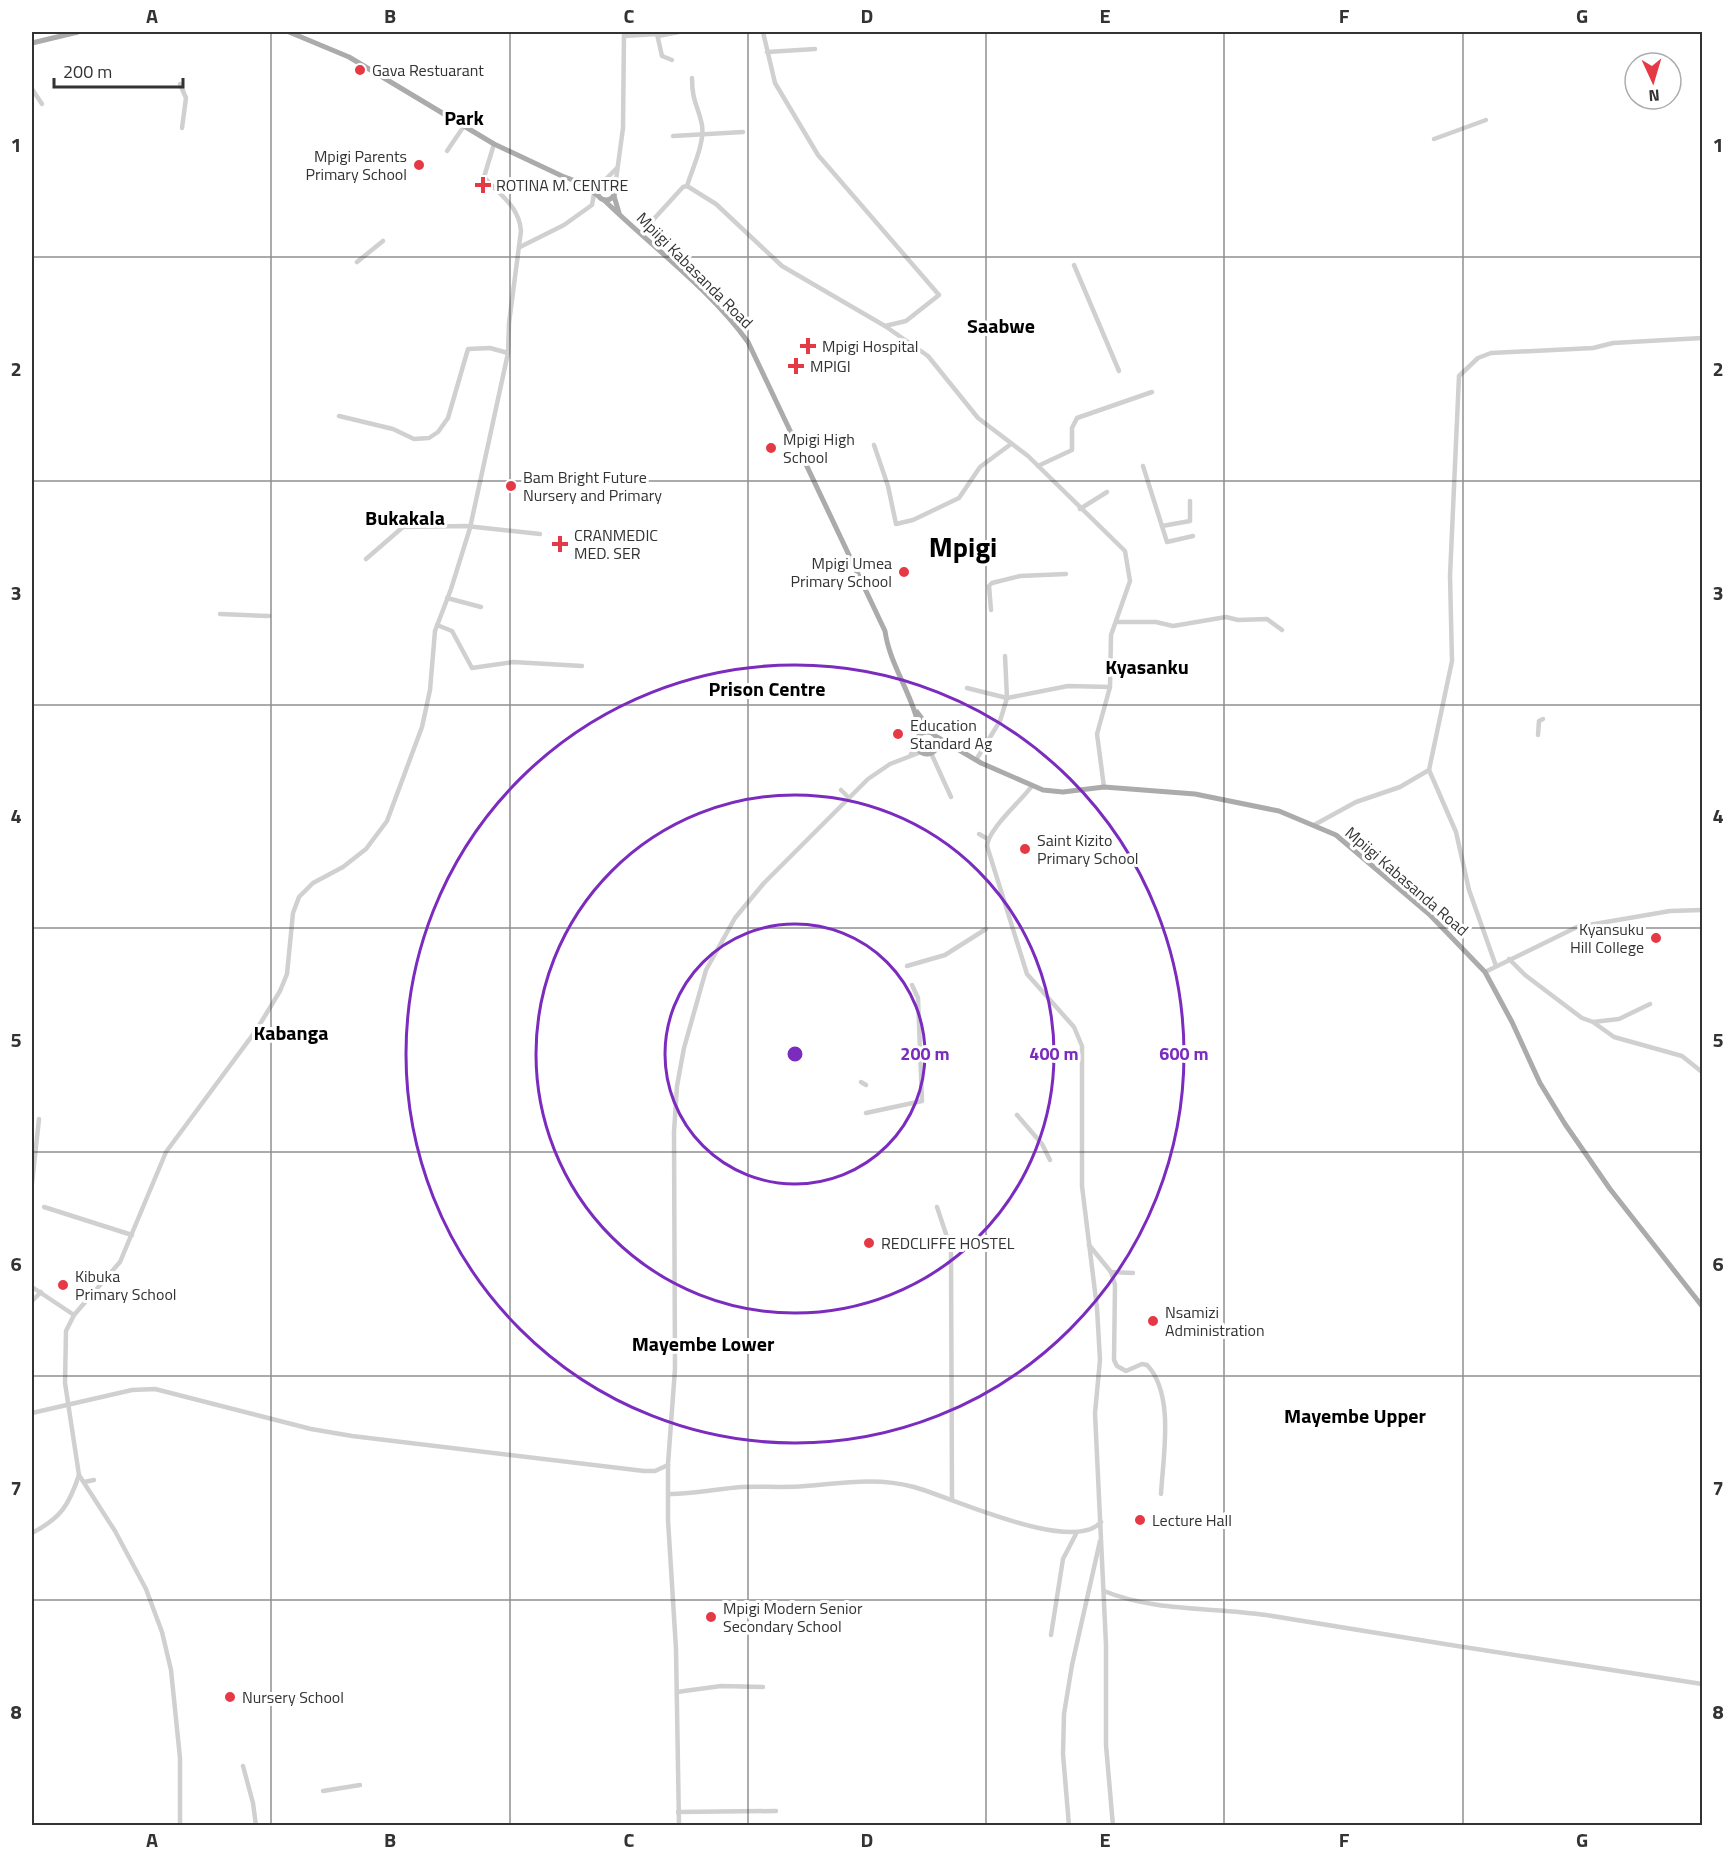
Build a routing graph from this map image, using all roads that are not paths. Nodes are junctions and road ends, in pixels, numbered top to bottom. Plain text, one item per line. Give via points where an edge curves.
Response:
1 (78, 32) edge
2 (289, 32) edge
3 (679, 32) edge
4 (763, 32) edge
5 (624, 34) edge
6 (658, 36) junction
7 (32, 44) edge
8 (815, 49) dead end
9 (768, 52) junction
10 (672, 60) dead end
11 (692, 78) dead end
12 (180, 84) dead end
13 (32, 88) edge
14 (42, 105) dead end
15 (1486, 120) dead end
16 (464, 126) junction
17 (182, 128) dead end
18 (743, 132) dead end
19 (673, 136) dead end
20 (702, 136) junction
21 (1434, 139) dead end
22 (494, 144) junction
23 (447, 151) dead end
24 (617, 168) junction
25 (581, 183) junction
26 (601, 183) junction
27 (687, 186) junction
28 (615, 187) junction
29 (595, 194) junction
30 (614, 196) junction
31 (604, 200) junction
32 (620, 215) junction
33 (642, 232) junction
34 (383, 241) dead end
35 (520, 247) junction
36 (357, 262) dead end
37 (1074, 265) dead end
38 (885, 326) junction
39 (1702, 338) edge
40 (508, 353) junction
41 (1119, 371) dead end
42 (1152, 392) dead end
43 (339, 416) dead end
44 (1011, 444) junction
45 (873, 445) dead end
46 (1038, 466) junction
47 (1143, 466) dead end
48 (1107, 492) dead end
49 (1190, 501) dead end
50 (1080, 509) junction
51 (1162, 526) junction
52 (470, 528) junction
53 (540, 534) dead end
54 (1193, 536) dead end
55 (366, 560) dead end
56 (1066, 573) dead end
57 (447, 598) junction
58 (481, 607) dead end
59 (992, 610) dead end
60 (220, 614) dead end
61 (269, 616) dead end
62 (1117, 622) junction
63 (437, 625) junction
64 (1282, 630) dead end
65 (1005, 656) dead end
66 (582, 666) dead end
67 (1110, 687) junction
68 (967, 688) dead end
69 (1007, 698) junction
70 (912, 706) junction
71 (1543, 719) dead end
72 (920, 734) junction
73 (936, 735) junction
74 (1538, 735) dead end
75 (916, 745) junction
76 (953, 747) junction
77 (937, 748) junction
78 (921, 752) junction
79 (931, 753) junction
80 (910, 756) junction
81 (975, 760) junction
82 (1429, 770) junction
83 (1032, 786) junction
84 (1104, 787) junction
85 (841, 790) dead end
86 (951, 797) dead end
87 (849, 798) junction
88 (1314, 825) junction
89 (979, 834) dead end
90 (988, 839) junction
91 (1702, 910) edge
92 (986, 929) dead end
93 (1509, 958) junction
94 (907, 966) dead end
95 (1496, 966) junction
96 (1485, 972) junction
97 (912, 985) dead end
98 (1650, 1005) dead end
99 (1593, 1022) junction
100 (1702, 1072) edge
101 (866, 1113) dead end
102 (1017, 1115) dead end
103 (39, 1119) dead end
104 (1050, 1160) dead end
105 (32, 1183) edge
106 (44, 1207) dead end
107 (937, 1207) dead end
108 (132, 1235) junction
109 (1089, 1245) junction
110 (1111, 1272) junction
111 (1133, 1273) dead end
112 (32, 1287) edge
113 (41, 1293) junction
114 (32, 1301) edge
115 (1702, 1306) edge
116 (74, 1315) junction
117 (69, 1405) junction
118 (32, 1413) edge
119 (668, 1464) junction
120 (79, 1475) junction
121 (94, 1480) dead end
122 (84, 1482) junction
123 (669, 1494) junction
124 (1161, 1494) dead end
125 (952, 1499) junction
126 (1101, 1522) junction
127 (1077, 1532) junction
128 (32, 1533) edge
129 (1101, 1537) junction
130 (1104, 1591) junction
131 (1051, 1635) dead end
132 (1702, 1684) edge
133 (763, 1686) dead end
134 (677, 1692) junction
135 (282, 1697) dead end
136 (327, 1697) dead end
137 (243, 1766) dead end
138 (360, 1785) dead end
139 (323, 1791) dead end
140 (776, 1810) dead end
141 (678, 1812) junction
142 (180, 1826) edge
143 (256, 1826) edge
144 (679, 1826) edge
145 (1069, 1826) edge
146 (1113, 1826) edge

1 - 7 main road
2 - 16 main road via 349,57
3 - 6 street
4 - 9 street
5 - 6 street
5 - 24 street via 623,128
6 - 10 street via 660,54
8 - 9 street
9 - 38 street via 778,91 818,155 939,295 906,321
11 - 20 street
12 - 17 street via 186,98
13 - 14 street
15 - 21 street
16 - 22 main road
16 - 23 street
18 - 20 street
19 - 20 street
20 - 27 street
22 - 25 main road
22 - 35 street via 484,177 511,202 520,224
24 - 26 street
24 - 28 street
25 - 26 main road
25 - 29 main road
26 - 28 main road
26 - 29 main road
27 - 33 street
27 - 38 street via 716,204 782,266
28 - 30 main road
29 - 31 main road
29 - 35 street via 592,204 573,220
30 - 31 main road
30 - 32 main road, Mpiigi Kabasanda Road
31 - 32 main road, Mpiigi Kabasanda Road
32 - 33 main road, Mpiigi Kabasanda Road
33 - 70 main road, Mpiigi Kabasanda Road via 720,308 748,342 885,631 887,646
34 - 36 street
35 - 40 street
37 - 41 street
38 - 44 street via 928,356 978,418
39 - 82 street via 1491,353 1478,358 1459,376 1450,576 1452,662
40 - 43 street via 490,348 468,349 448,418 429,438 414,439 393,429
40 - 52 street
42 - 46 street via 1077,418 1072,428 1072,450
44 - 45 street via 980,467 958,498 896,524
44 - 46 street
46 - 50 street
47 - 51 street
48 - 50 street
49 - 51 street via 1191,521
50 - 62 street via 1125,551 1130,581
51 - 54 street via 1167,542
52 - 53 street
52 - 55 street via 403,527
52 - 57 street
56 - 59 street via 1020,576 992,583
57 - 58 street
57 - 63 street
60 - 61 street
62 - 64 street via 1173,626 1226,617 1267,619
62 - 67 street via 1111,640
63 - 66 street via 452,631 472,668 513,662
63 - 108 street via 422,727 387,821 366,849 313,883 299,897 293,913 287,974 280,991 257,1029 166,1152
65 - 69 street
67 - 69 street via 1068,686
67 - 84 street via 1096,734
68 - 69 street
69 - 81 street via 1000,721
70 - 72 main road, Mpiigi Kabasanda Road
70 - 73 main road, Mpiigi Kabasanda Road
71 - 74 street via 1539,721
72 - 73 main road via 926,731
72 - 75 main road
73 - 76 main road, Mpiigi Kabasanda Road
73 - 77 main road
75 - 78 main road
75 - 80 street
76 - 77 main road
76 - 81 main road, Mpiigi Kabasanda Road
77 - 79 main road
78 - 79 main road
78 - 80 street
79 - 86 street
80 - 87 street via 868,779
81 - 83 main road, Mpiigi Kabasanda Road
82 - 88 street
82 - 95 street via 1456,832 1469,890
83 - 84 main road, Mpiigi Kabasanda Road via 1063,792
83 - 90 street
84 - 88 main road, Mpiigi Kabasanda Road via 1195,794 1279,811
85 - 87 street
87 - 119 street via 764,883 735,918 706,970 694,1006 675,1102 675,1369
88 - 96 main road, Mpiigi Kabasanda Road via 1336,835 1386,876 1445,929
89 - 90 street
90 - 109 street via 989,853 1028,974 1074,1027 1082,1046 1082,1186
91 - 93 street via 1591,923
92 - 94 street via 945,955
93 - 95 street
93 - 99 street via 1568,1009
95 - 96 street
96 - 115 main road, Mpiigi Kabasanda Road via 1564,1124
97 - 101 street via 919,1005 922,1101
98 - 99 street via 1619,1019
99 - 100 street via 1614,1037 1682,1056
102 - 104 street via 1042,1144
103 - 105 street
106 - 108 street
107 - 125 street via 951,1250
108 - 116 street via 120,1262
109 - 110 street
109 - 126 street via 1100,1360 1095,1413
110 - 111 street
110 - 124 street via 1115,1285 1114,1360 1126,1371 1147,1365 1160,1387 1165,1422
112 - 113 street
113 - 114 street
113 - 116 street
116 - 117 street via 64,1345
117 - 118 street
117 - 119 street via 132,1390 155,1389 352,1436 644,1471 659,1470
117 - 120 street
119 - 123 street
120 - 122 street
120 - 128 street via 61,1514
121 - 122 street
122 - 142 street via 135,1565 162,1632 171,1670 180,1758
123 - 125 street via 867,1481 913,1487
123 - 134 street
125 - 127 street via 1037,1528
126 - 127 street
126 - 129 street
127 - 131 street via 1064,1559
129 - 130 street
129 - 145 street via 1064,1714
130 - 132 street via 1145,1603 1263,1615
130 - 146 street via 1106,1745
133 - 134 street
134 - 141 street
135 - 136 street
137 - 143 street
138 - 139 street
140 - 141 street
141 - 144 street

